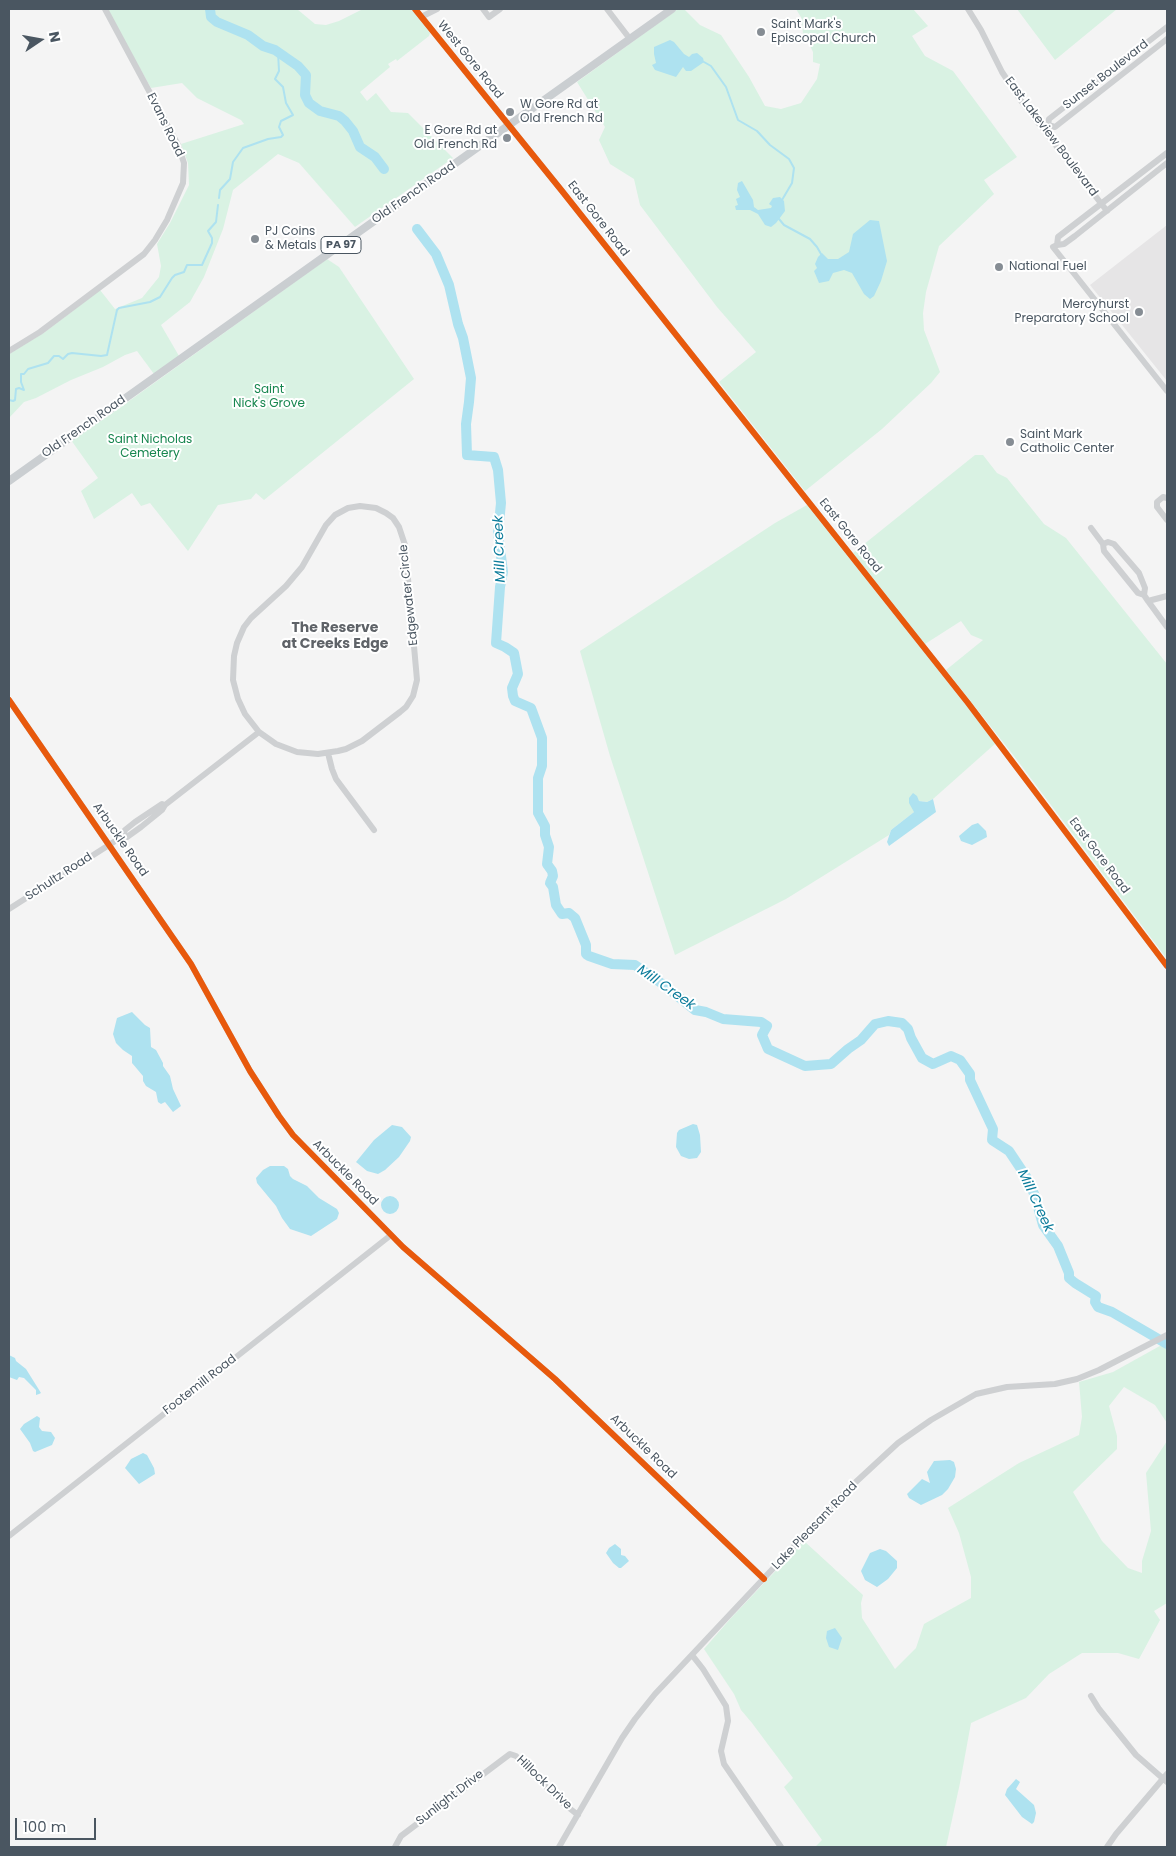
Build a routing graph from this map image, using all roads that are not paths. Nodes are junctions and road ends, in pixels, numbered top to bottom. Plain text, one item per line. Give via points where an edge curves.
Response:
1 (105, 9) edge
2 (415, 9) edge
3 (437, 9) edge
4 (483, 9) edge
5 (500, 9) edge
6 (607, 9) edge
7 (672, 9) edge
8 (968, 9) edge
9 (421, 17) junction
10 (1167, 27) edge
11 (630, 39) junction
12 (1167, 39) edge
13 (508, 125) junction
14 (1045, 127) junction
15 (1167, 153) edge
16 (1167, 163) edge
17 (1102, 204) junction
18 (1108, 211) junction
19 (1055, 246) junction
20 (9, 351) edge
21 (1167, 391) edge
22 (9, 481) edge
23 (1167, 498) edge
24 (1167, 520) edge
25 (1091, 528) dead end
26 (1103, 544) junction
27 (1167, 596) edge
28 (1146, 598) junction
29 (1167, 626) edge
30 (9, 700) edge
31 (259, 732) junction
32 (328, 753) junction
33 (374, 830) dead end
34 (109, 845) junction
35 (9, 909) edge
36 (1167, 966) edge
37 (391, 1235) junction
38 (1166, 1335) edge
39 (9, 1536) edge
40 (764, 1579) junction
41 (692, 1655) junction
42 (1091, 1696) dead end
43 (510, 1754) joint
44 (1166, 1778) edge
45 (578, 1816) junction
46 (395, 1847) edge
47 (559, 1847) edge
48 (781, 1847) edge
49 (1107, 1847) edge

1 - 20 street, Evans Road via 178,145 184,163 183,183 167,220 144,254 40,332
2 - 9 street, West Gore Road
3 - 9 street
4 - 5 street via 490,17
6 - 11 street
7 - 11 main road, Old French Road / PA 97
8 - 14 street, East Lakeview Boulevard via 1002,72
9 - 13 street, West Gore Road
10 - 14 street, Sunset Boulevard via 1049,119
11 - 13 main road, Old French Road / PA 97
12 - 14 street, Sunset Boulevard via 1055,127
13 - 22 main road, Old French Road / PA 97
13 - 36 street, East Gore Road via 974,711
14 - 17 street, East Lakeview Boulevard
15 - 17 street
16 - 18 street
17 - 18 street, East Lakeview Boulevard
17 - 19 street via 1058,237
18 - 19 street via 1064,244
19 - 21 street
23 - 24 street via 1157,502
25 - 26 street
26 - 28 street via 1104,551 1138,593
26 - 28 street via 1114,544 1139,573
27 - 28 street
28 - 29 street
30 - 34 street, Arbuckle Road
31 - 32 street, Edgewater Circle via 276,744 297,752
31 - 32 street, Edgewater Circle via 245,714 234,680 234,656 244,627 302,567 335,515 354,507 376,508 393,518 405,545 416,688 406,707 362,741
31 - 34 street via 165,805 135,822 123,836
32 - 33 street via 336,779
34 - 35 street, Schultz Road
34 - 37 street, Arbuckle Road via 191,964 250,1071 286,1127
37 - 39 street, Footemill Road
37 - 40 street, Arbuckle Road via 562,1385
38 - 40 street, Lake Pleasant Road via 1077,1379 984,1392 969,1397 931,1420 898,1443 845,1492
40 - 41 street, Lake Pleasant Road
41 - 45 street, Lake Pleasant Road via 635,1719
41 - 48 street via 726,1706 728,1721 722,1745 724,1764
42 - 44 street via 1136,1755
43 - 45 street, Hillock Drive via 516,1756
43 - 46 street, Sunlight Drive via 401,1836
44 - 49 street
45 - 47 street, Lake Pleasant Road

